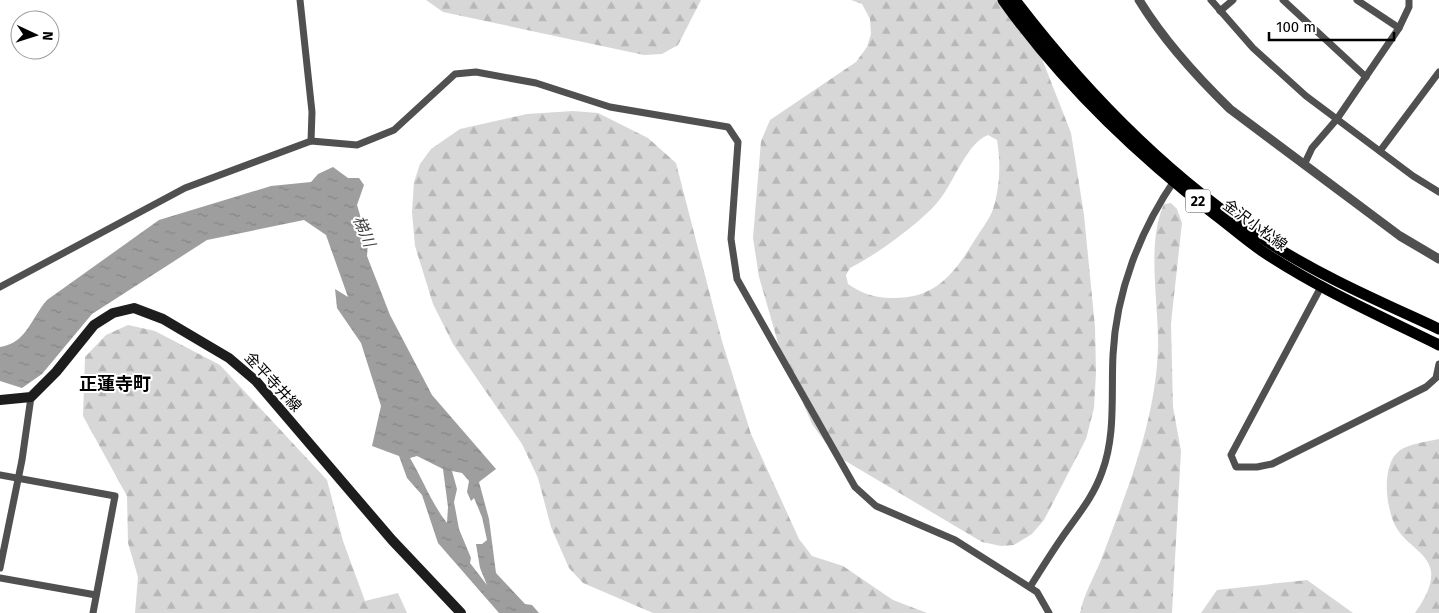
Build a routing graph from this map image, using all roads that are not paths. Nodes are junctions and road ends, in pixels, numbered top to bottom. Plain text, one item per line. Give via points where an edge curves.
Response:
1 (300, 0) edge
2 (1002, 0) edge
3 (1015, 0) edge
4 (1139, 0) edge
5 (1211, 0) edge
6 (1233, 0) edge
7 (1283, 0) edge
8 (1358, 0) edge
9 (1410, 0) edge
10 (1220, 10) junction
11 (1399, 28) junction
12 (1439, 72) edge
13 (1366, 77) junction
14 (1337, 119) junction
15 (311, 141) junction
16 (1380, 152) junction
17 (1304, 165) junction
18 (1175, 179) junction
19 (1439, 192) edge
20 (1439, 259) edge
21 (1325, 282) junction
22 (0, 287) edge
23 (1439, 330) edge
24 (1439, 345) edge
25 (1439, 364) edge
26 (31, 397) junction
27 (0, 400) edge
28 (0, 475) edge
29 (18, 479) junction
30 (0, 568) edge
31 (0, 578) edge
32 (1030, 587) junction
33 (96, 595) junction
34 (93, 613) edge
35 (461, 613) edge
36 (1049, 613) edge

1 - 15 street via 312,112
2 - 18 main road, 金沢小松線 / 22 via 1066,80 1112,127
3 - 18 main road, 金沢小松線 / 22 via 1049,45
4 - 17 street via 1159,31 1230,109
5 - 10 street
6 - 10 street
7 - 13 street
8 - 11 street
9 - 11 street
10 - 14 street via 1253,48
11 - 13 street
12 - 16 street
13 - 14 street
14 - 16 street
14 - 17 street via 1312,148
15 - 22 street via 185,188
15 - 32 street via 357,145 394,130 455,74 476,72 536,83 610,107 728,128 738,142 731,238 737,279 854,487 876,506 956,540
16 - 19 street
17 - 20 street via 1400,236
18 - 21 main road, 金沢小松線 / 22
18 - 32 street via 1142,237 1120,297 1113,355 1112,422 1103,472 1088,504
21 - 23 main road, 金沢小松線 / 22
21 - 24 main road, 金沢小松線 / 22
21 - 25 street via 1231,455 1236,467 1272,464 1426,387 1436,378
26 - 27 main road
26 - 29 street
26 - 35 main road, 金平寺井線 via 94,325 114,313 134,308 163,319 229,358 256,381 392,540
28 - 29 street
29 - 30 street
29 - 33 street via 115,496
31 - 33 street
32 - 36 street via 1037,592
33 - 34 street

